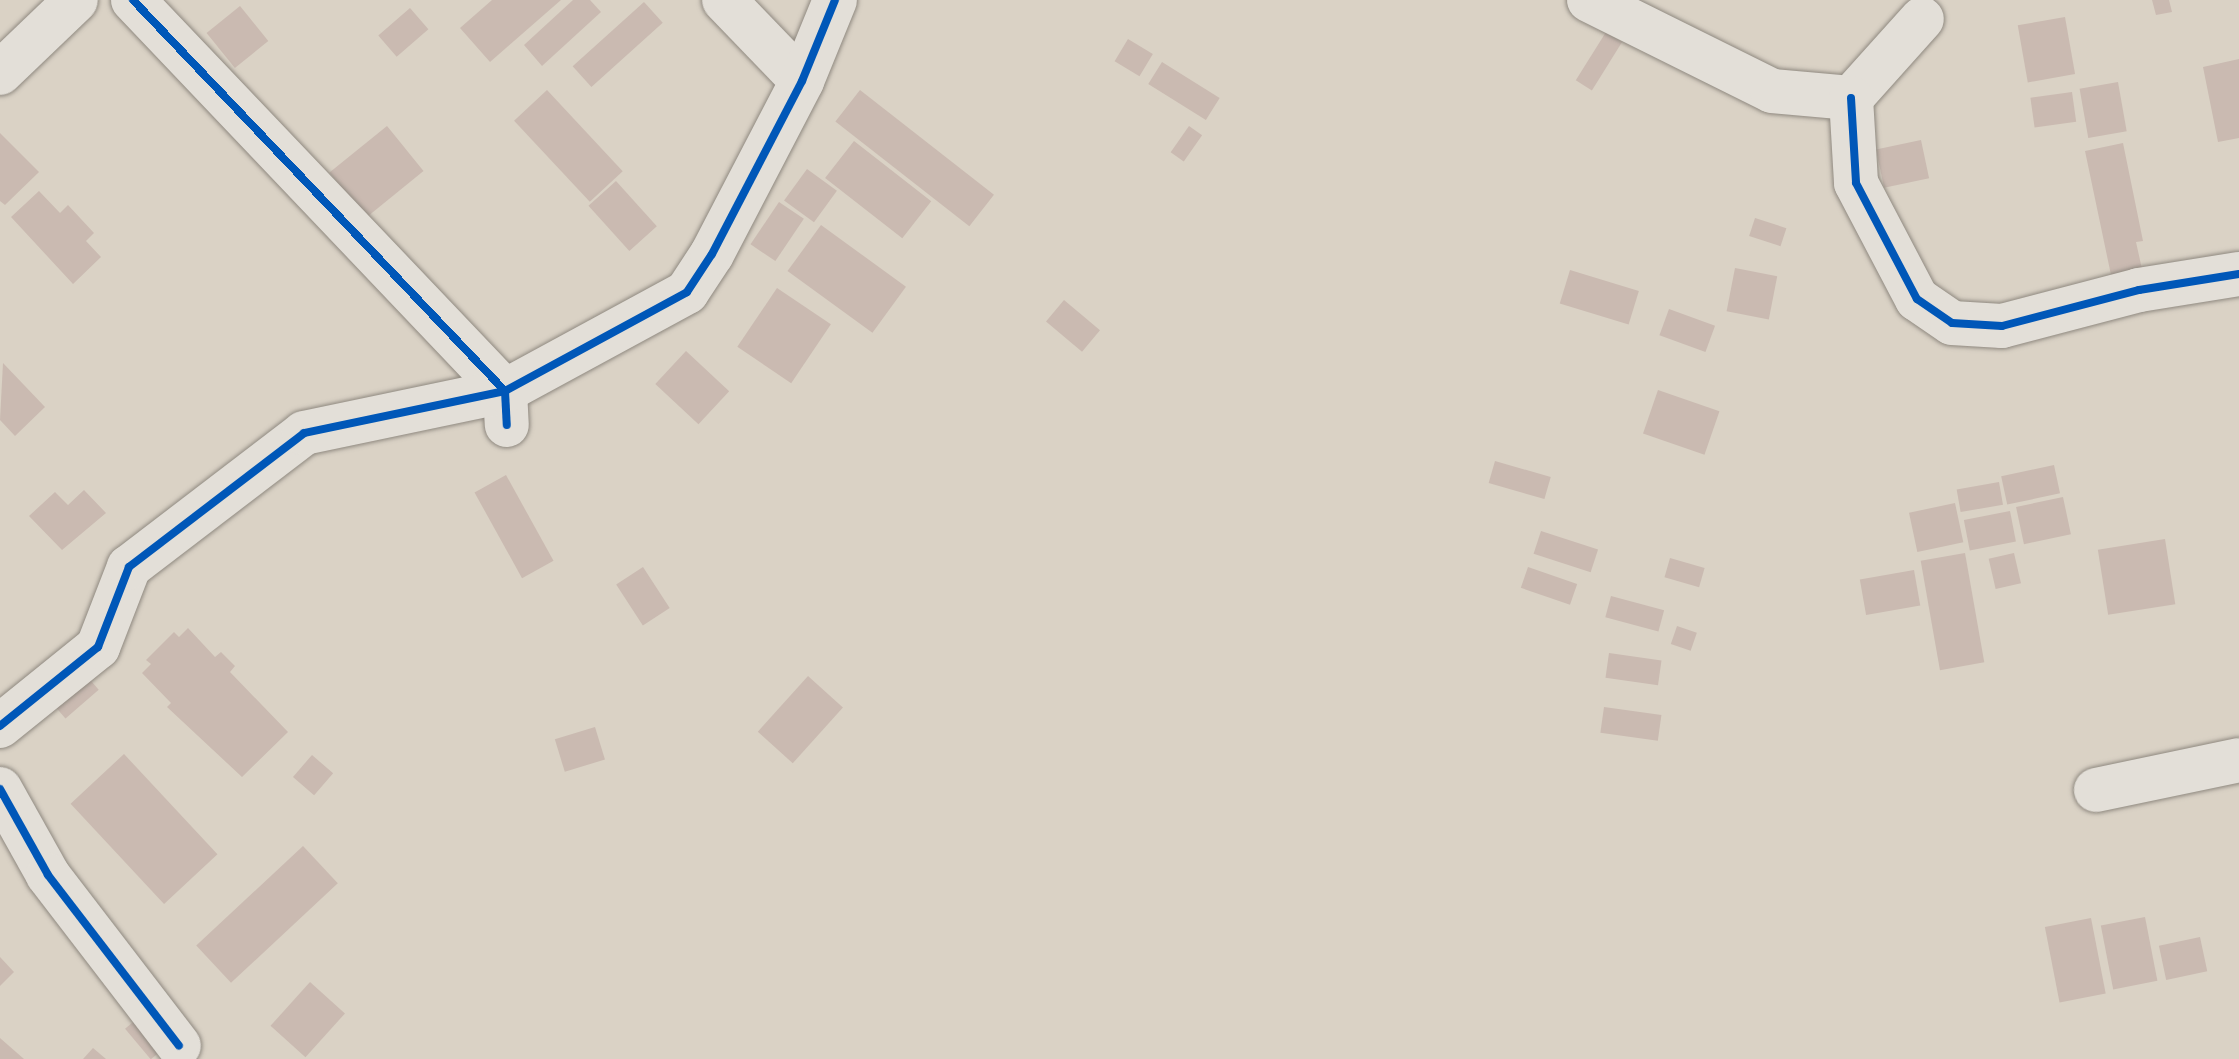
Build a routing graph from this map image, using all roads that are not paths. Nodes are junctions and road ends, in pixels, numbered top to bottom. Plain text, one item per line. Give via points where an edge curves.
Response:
1 (76, 0) edge
2 (133, 0) edge
3 (724, 0) edge
4 (835, 0) edge
5 (1589, 0) edge
6 (1922, 19) dead end
7 (0, 73) edge
8 (802, 81) junction
9 (1851, 98) junction
10 (2239, 274) edge
11 (506, 408) junction
12 (0, 726) edge
13 (2239, 760) edge
14 (0, 789) edge
15 (2096, 790) dead end
16 (179, 1046) dead end

1 - 7 street
2 - 11 street
3 - 8 street
4 - 8 street
5 - 9 street via 1772,91
6 - 9 street
8 - 11 street via 687,292
9 - 10 street via 1856,183 1917,299 1952,323 2002,326 2139,290
11 - 12 street via 304,433 129,567 98,647
13 - 15 street
14 - 16 street via 48,875

